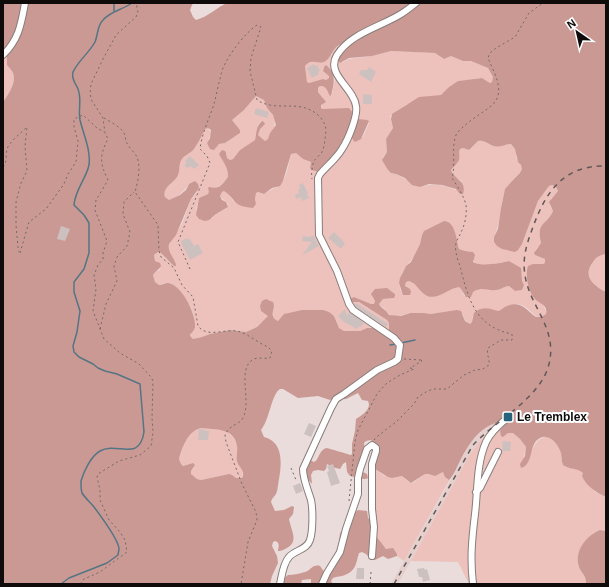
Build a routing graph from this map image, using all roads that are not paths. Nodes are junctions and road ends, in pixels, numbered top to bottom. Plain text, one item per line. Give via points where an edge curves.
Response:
1 (25, 3) edge
2 (416, 3) edge
3 (3, 55) edge
4 (506, 419) dead end
5 (498, 452) dead end
6 (476, 492) junction
7 (372, 556) dead end
8 (280, 584) edge
9 (322, 584) edge
10 (473, 584) edge

1 - 3 street via 18,34
2 - 8 street via 402,14 350,42 334,61 337,75 354,97 357,107 343,148 320,174 317,184 319,235 353,310 394,338 400,345 398,358 394,362 377,370 336,399 331,408 303,472 311,502 310,537 307,545 287,559
4 - 6 street via 486,440
5 - 6 street
6 - 10 street via 471,546
7 - 9 street via 372,464 376,451 372,445 367,449 360,469 358,494 340,552

